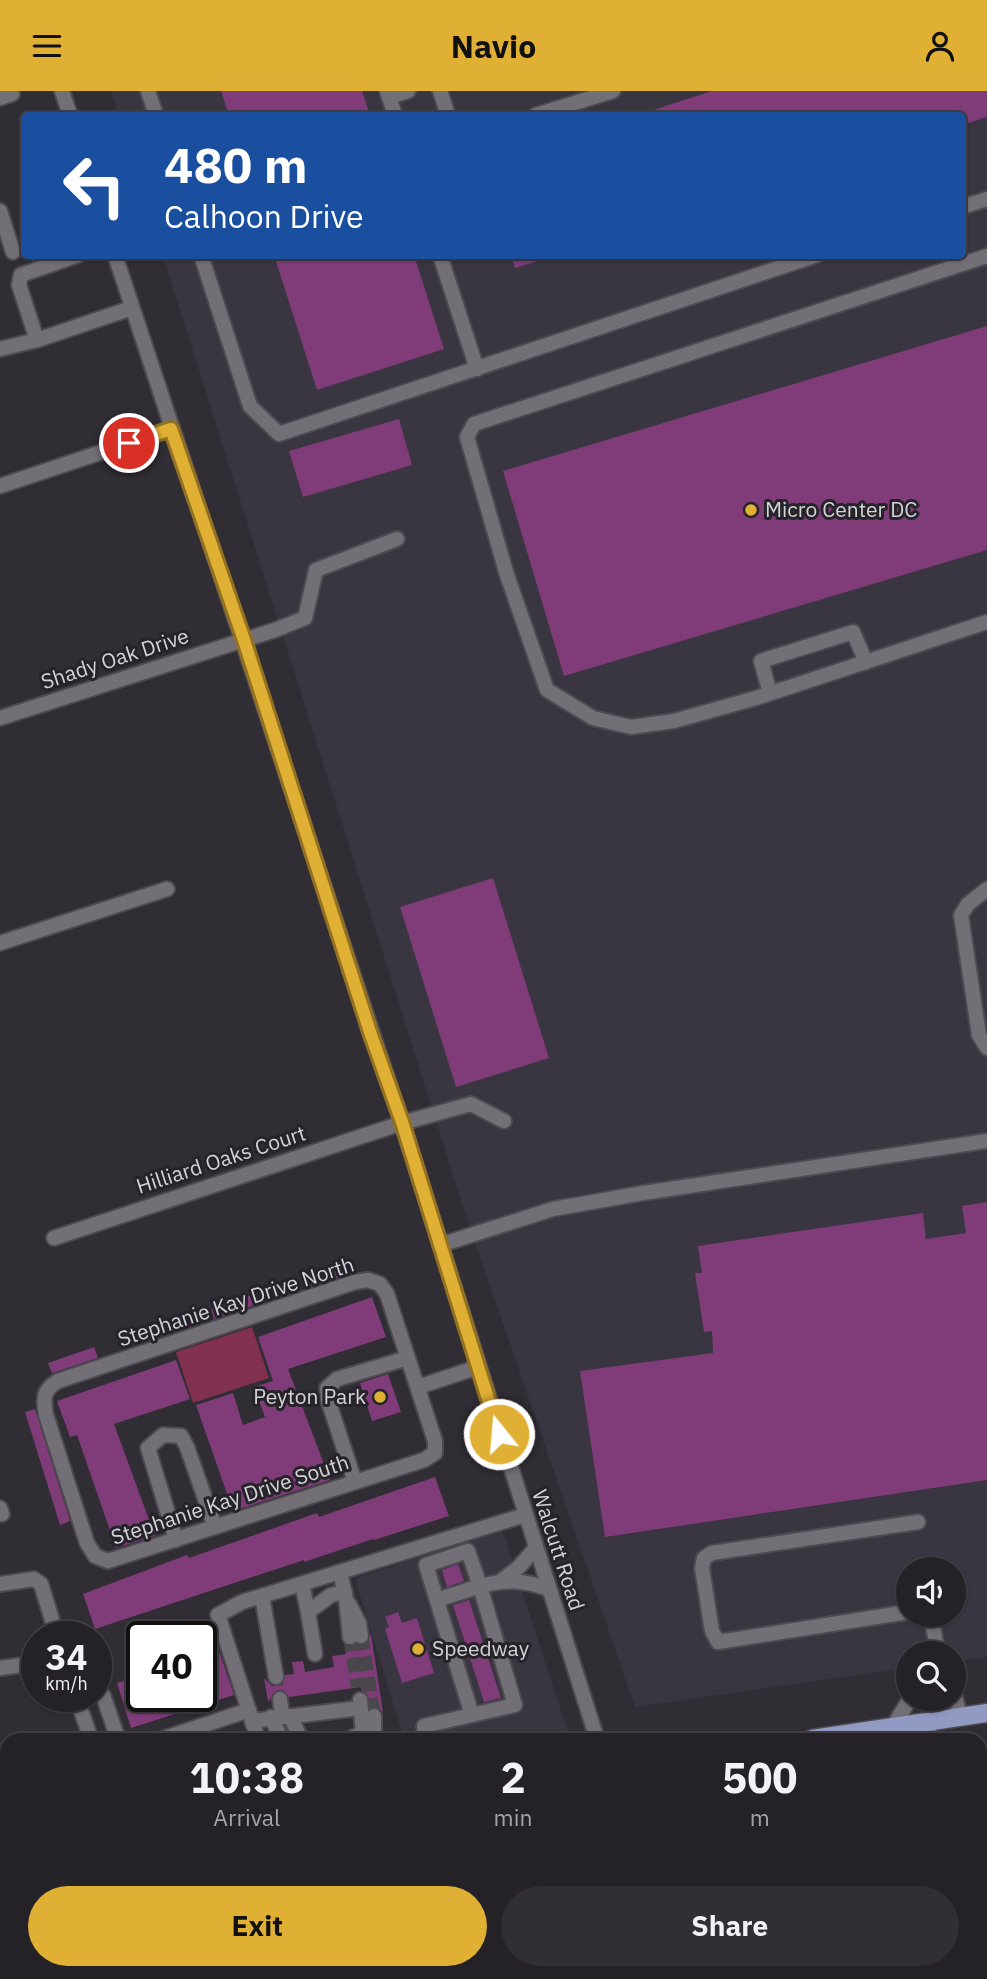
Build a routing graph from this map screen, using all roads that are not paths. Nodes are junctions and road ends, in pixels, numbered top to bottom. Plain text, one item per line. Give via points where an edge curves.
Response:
1 (62, 91) edge
2 (148, 91) edge
3 (408, 91) edge
4 (440, 91) edge
5 (613, 91) edge
6 (388, 94) edge
7 (69, 112) edge
8 (155, 112) edge
9 (394, 112) edge
10 (447, 112) edge
11 (546, 112) edge
12 (987, 199) edge
13 (966, 206) edge
14 (0, 211) edge
15 (13, 252) dead end
16 (987, 256) edge
17 (66, 259) edge
18 (117, 259) edge
19 (202, 259) edge
20 (441, 259) edge
21 (805, 259) edge
22 (132, 308) junction
23 (37, 340) junction
24 (0, 349) edge
25 (477, 369) junction
26 (171, 429) junction
27 (0, 486) edge
28 (397, 539) dead end
29 (987, 622) edge
30 (244, 640) junction
31 (866, 662) junction
32 (770, 693) junction
33 (0, 718) edge
34 (167, 889) dead end
35 (987, 889) edge
36 (0, 943) edge
37 (987, 1048) edge
38 (504, 1121) dead end
39 (402, 1122) junction
40 (987, 1140) edge
41 (54, 1238) dead end
42 (440, 1245) junction
43 (408, 1358) junction
44 (478, 1367) junction
45 (418, 1387) junction
46 (44, 1393) joint
47 (355, 1482) junction
48 (525, 1515) junction
49 (918, 1522) dead end
50 (215, 1527) junction
51 (176, 1540) junction
52 (536, 1549) junction
53 (340, 1572) junction
54 (501, 1581) junction
55 (0, 1584) edge
56 (302, 1584) junction
57 (480, 1586) junction
58 (549, 1589) junction
59 (262, 1596) junction
60 (346, 1596) junction
61 (437, 1600) junction
62 (308, 1612) junction
63 (896, 1614) edge
64 (52, 1621) edge
65 (355, 1637) tunnel mouth
66 (315, 1654) dead end
67 (21, 1665) edge
68 (0, 1668) edge
69 (276, 1677) dead end
70 (280, 1699) dead end
71 (903, 1711) edge
72 (958, 1711) edge
73 (82, 1712) edge
74 (109, 1712) edge
75 (987, 1713) edge
76 (250, 1715) junction
77 (472, 1715) junction
78 (281, 1716) junction
79 (374, 1716) tunnel mouth
80 (960, 1717) junction
81 (892, 1728) junction
82 (929, 1731) edge
83 (89, 1733) edge
84 (116, 1733) edge
85 (184, 1733) edge
86 (256, 1733) edge
87 (281, 1733) edge
88 (297, 1733) edge
89 (363, 1733) edge
90 (374, 1733) edge
91 (425, 1733) edge
92 (595, 1733) edge
93 (856, 1733) edge

1 - 7 street
2 - 8 street
3 - 6 street
4 - 10 street
5 - 11 street
6 - 9 street
12 - 13 street
14 - 15 street
16 - 32 street via 474,424 467,437 547,690 593,717 631,727 674,721
17 - 23 street via 26,272 19,280
18 - 22 street, Walcutt Road
19 - 25 street via 250,406 279,434
20 - 25 street
21 - 25 street
22 - 23 street
22 - 26 street, Walcutt Road
23 - 24 street
26 - 27 street
26 - 30 street, Walcutt Road
28 - 30 street, Shady Oak Drive via 316,569 305,618
29 - 31 street
30 - 33 street, Shady Oak Drive
30 - 39 street, Walcutt Road
31 - 32 street
31 - 32 street via 853,632 761,661
34 - 36 street
35 - 37 street via 961,915 979,1035
38 - 39 street, Hilliard Oaks Court via 471,1104
39 - 41 street, Hilliard Oaks Court
39 - 42 street, Walcutt Road
40 - 42 street via 549,1210
42 - 44 street, Walcutt Road
43 - 45 street, Stephanie Kay Drive North
43 - 46 street, Stephanie Kay Drive North via 387,1294 380,1284 368,1280 58,1381
43 - 47 street via 337,1379 327,1388
44 - 45 street
44 - 48 street, Walcutt Road
45 - 47 street, Stephanie Kay Drive South via 435,1453
46 - 51 street, Stephanie Kay Drive South via 46,1415 95,1556 108,1561
47 - 50 street, Stephanie Kay Drive South
48 - 52 street, Walcutt Road
48 - 53 street
49 - 63 street via 712,1553 704,1558 712,1631 718,1642
50 - 51 street, Stephanie Kay Drive South
50 - 51 street via 181,1436 163,1436 148,1448
52 - 54 street
52 - 58 street, Walcutt Road
53 - 56 street
53 - 60 street
54 - 57 street
54 - 58 street via 522,1580
55 - 64 street via 34,1579 41,1584
56 - 59 street
56 - 62 street
57 - 61 street
57 - 61 street via 468,1551 426,1565
57 - 77 street via 515,1705
58 - 92 street, Walcutt Road
59 - 69 street
59 - 76 street via 218,1615
60 - 62 street via 331,1595
60 - 65 street
61 - 77 street
62 - 66 street
67 - 68 street
70 - 78 street
71 - 81 street
72 - 80 street
73 - 83 street
74 - 84 street
75 - 80 main road
76 - 78 street
76 - 85 street
76 - 86 street
77 - 91 street via 424,1725
78 - 87 street
78 - 88 street
78 - 89 street via 357,1698
79 - 90 street
80 - 82 main road
81 - 82 main road
81 - 93 main road

